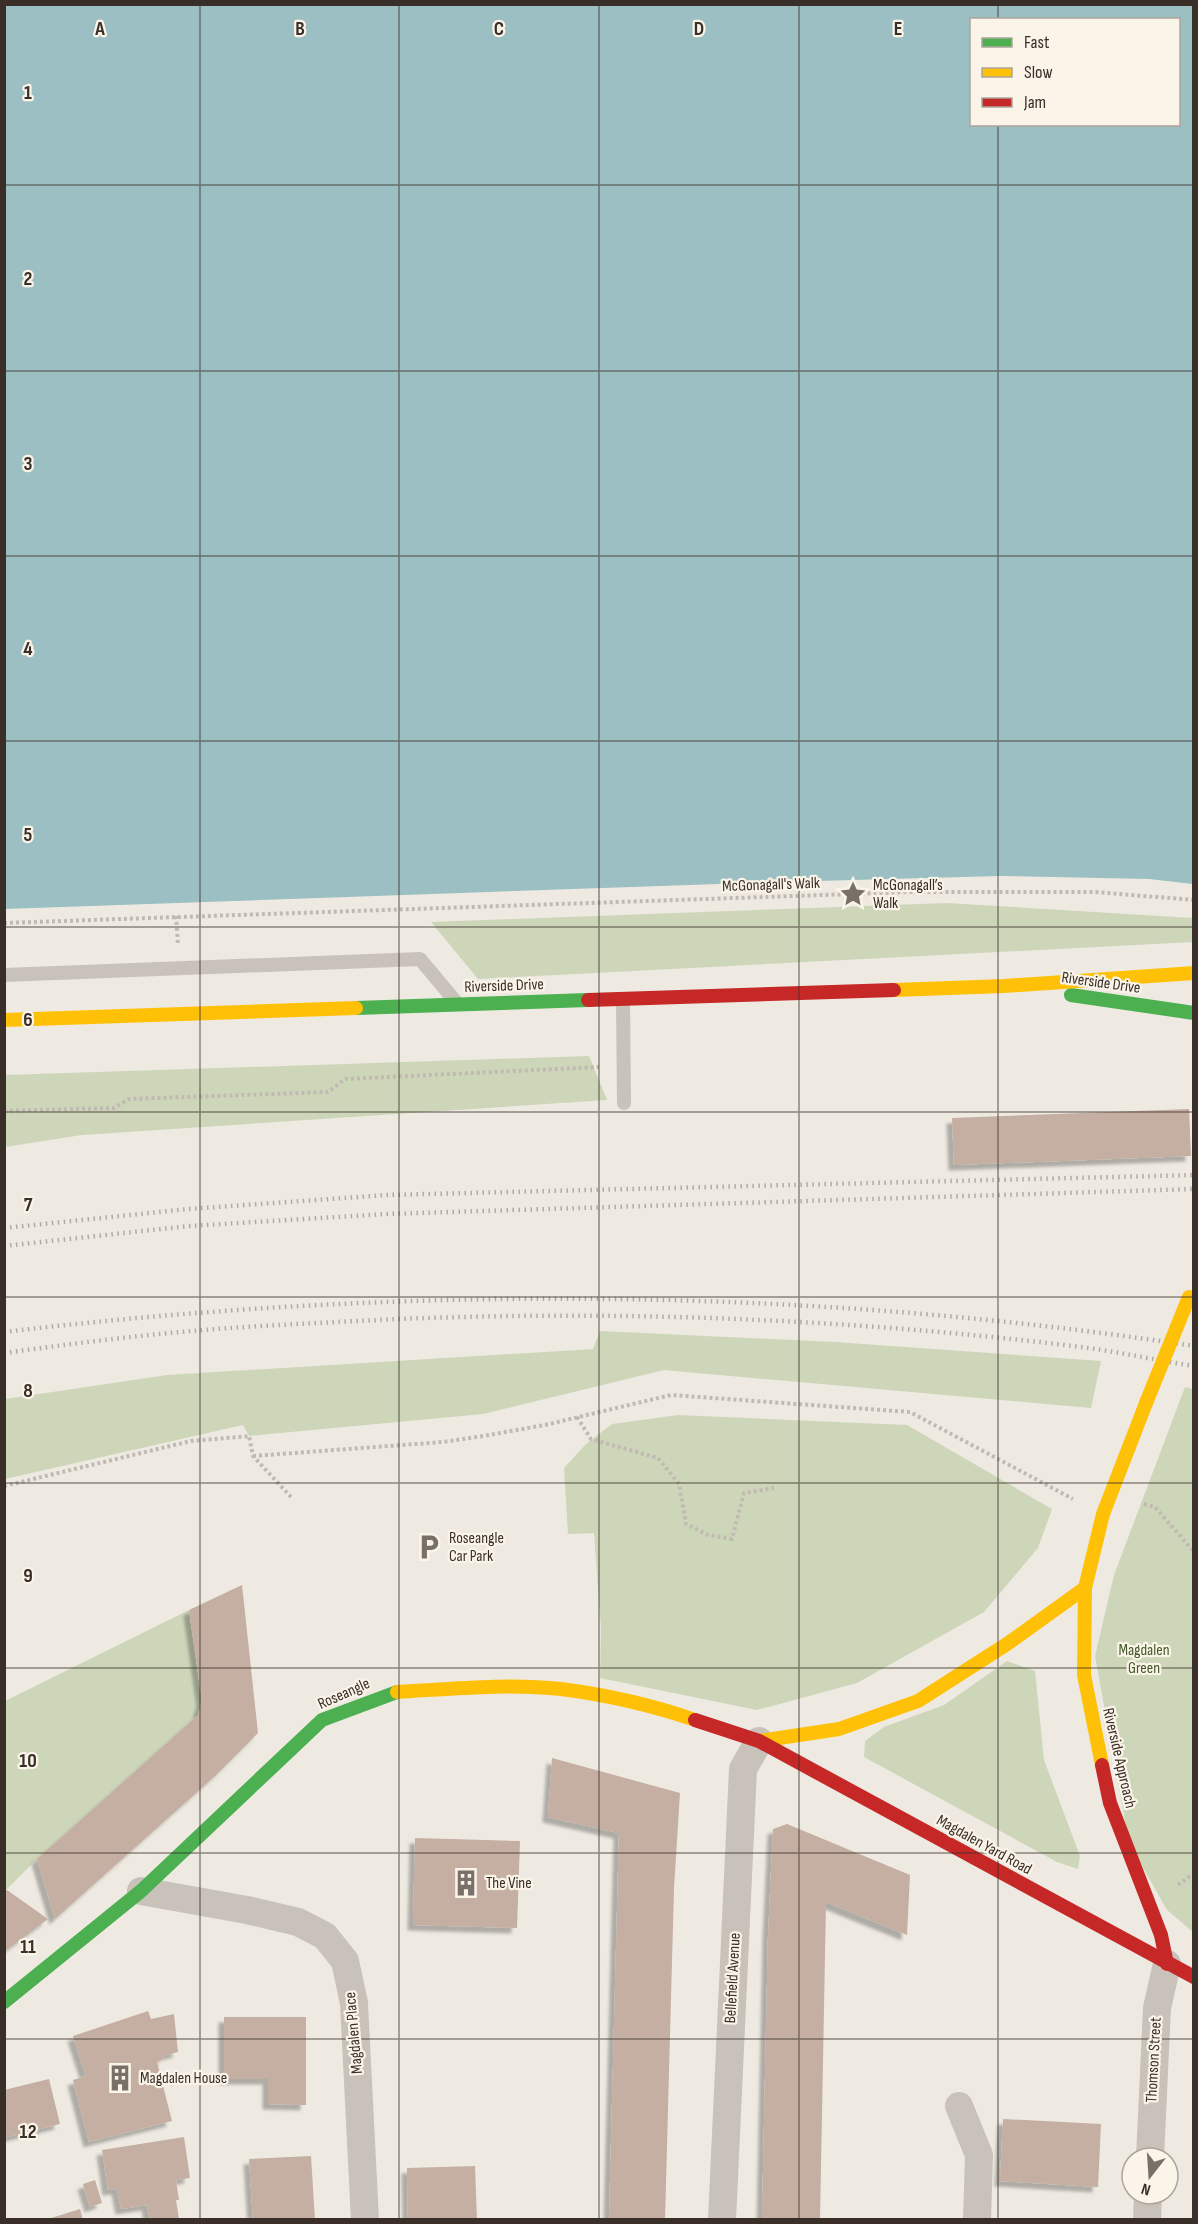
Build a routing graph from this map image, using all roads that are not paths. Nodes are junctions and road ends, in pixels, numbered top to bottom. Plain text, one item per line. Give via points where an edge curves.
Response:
1 (1194, 973) edge
2 (4, 975) edge
3 (1004, 986) junction
4 (623, 999) junction
5 (458, 1004) junction
6 (1194, 1013) edge
7 (4, 1020) edge
8 (624, 1103) dead end
9 (1191, 1293) edge
10 (1085, 1588) junction
11 (759, 1742) junction
12 (141, 1891) junction
13 (1167, 1964) junction
14 (1194, 1977) edge
15 (4, 2002) edge
16 (959, 2106) dead end
17 (1151, 2146) edge
18 (365, 2220) edge
19 (722, 2220) edge
20 (977, 2220) edge

1 - 3 street, Riverside Drive
2 - 5 lane via 420,959
3 - 4 street, Riverside Drive
3 - 6 street, Riverside Drive
4 - 5 street, Riverside Drive
4 - 8 lane
5 - 7 street, Riverside Drive
9 - 10 street, Riverside Approach, bridge via 1103,1514
10 - 11 street via 918,1701 838,1730
10 - 13 street, Riverside Approach via 1084,1675 1110,1803 1161,1935
11 - 12 street, Roseangle via 651,1705 560,1689 481,1687 393,1692 322,1720
11 - 13 street, Magdalen Yard Road
11 - 19 street, Bellefield Avenue via 743,1769
12 - 15 street, Roseangle
12 - 18 street, Magdalen Place via 298,1922 325,1936 345,1961 354,2003
13 - 14 street, Magdalen Yard Road
13 - 17 street, Thomson Street via 1157,2008
16 - 20 street via 979,2155

